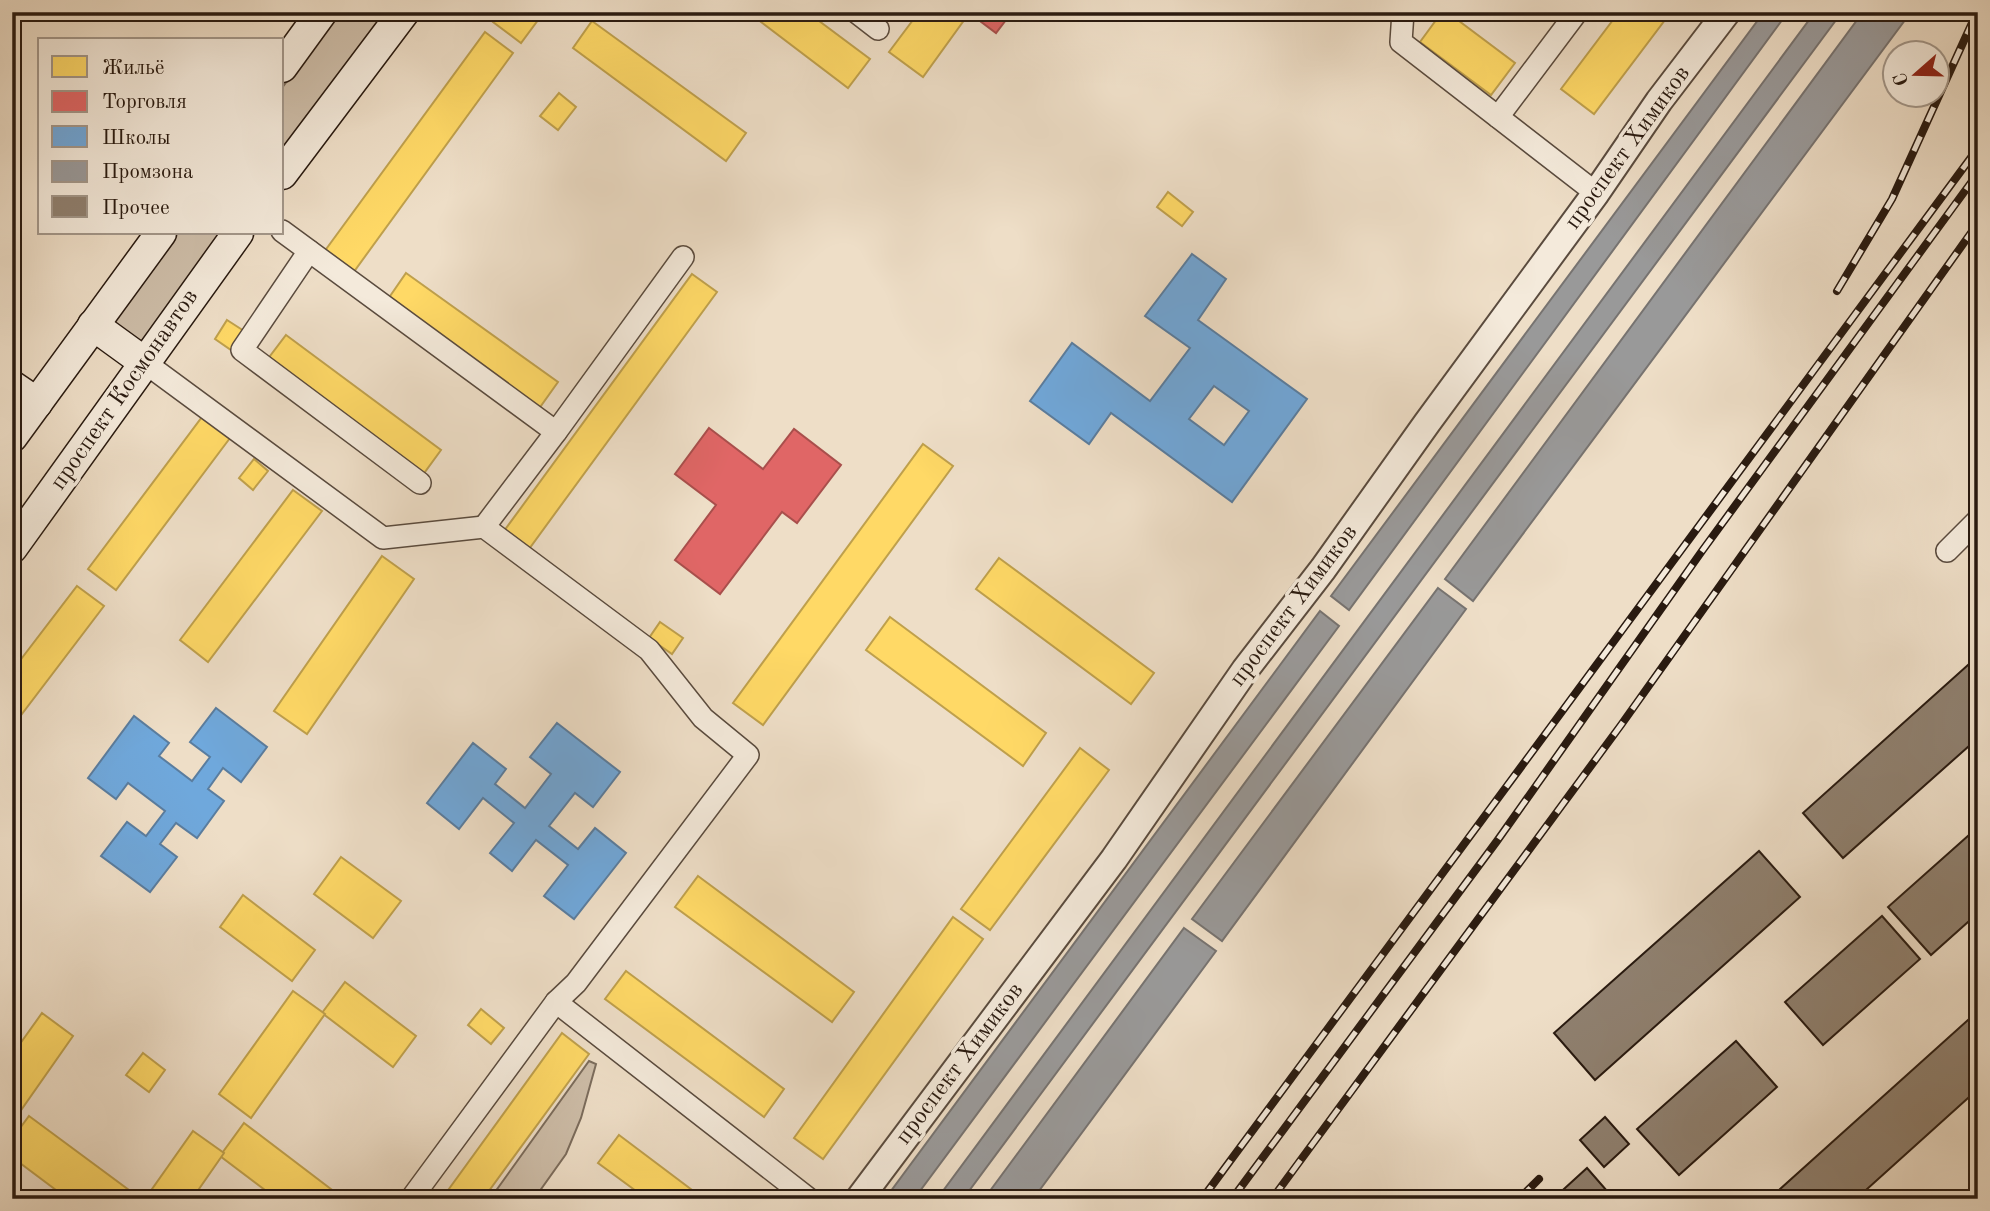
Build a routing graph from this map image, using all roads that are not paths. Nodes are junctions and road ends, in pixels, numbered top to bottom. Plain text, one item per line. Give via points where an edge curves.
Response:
1 (404, 12) edge
2 (856, 12) edge
3 (1403, 12) edge
4 (1577, 12) edge
5 (1727, 12) edge
6 (314, 15) edge
7 (878, 29) dead end
8 (284, 63) edge
9 (1498, 117) junction
10 (284, 171) edge
11 (1596, 193) junction
12 (284, 232) edge
13 (160, 234) edge
14 (237, 234) edge
15 (309, 251) junction
16 (683, 257) dead end
17 (93, 325) junction
18 (144, 362) junction
19 (12, 386) edge
20 (37, 402) junction
21 (556, 432) junction
22 (12, 437) edge
23 (420, 483) dead end
24 (1978, 520) edge
25 (484, 527) junction
26 (12, 548) edge
27 (1947, 551) dead end
28 (555, 1002) junction
29 (411, 1199) edge
30 (809, 1199) edge
31 (859, 1199) edge

1 - 10 main road
2 - 7 street
3 - 9 street via 1401,41
4 - 9 street
5 - 11 street, проспект Химиков
6 - 8 main road
9 - 11 street
11 - 31 street, проспект Химиков via 1245,670 1114,859
12 - 15 street
13 - 17 main road
14 - 18 main road, проспект Космонавтов
15 - 21 street
15 - 23 street via 242,349
16 - 21 street
17 - 18 main road
17 - 20 main road
18 - 25 street via 383,538
18 - 26 main road, проспект Космонавтов
19 - 20 main road
20 - 22 main road
21 - 25 street
24 - 27 street
25 - 28 street via 649,650 703,718 748,755 576,983
28 - 29 street
28 - 30 street

